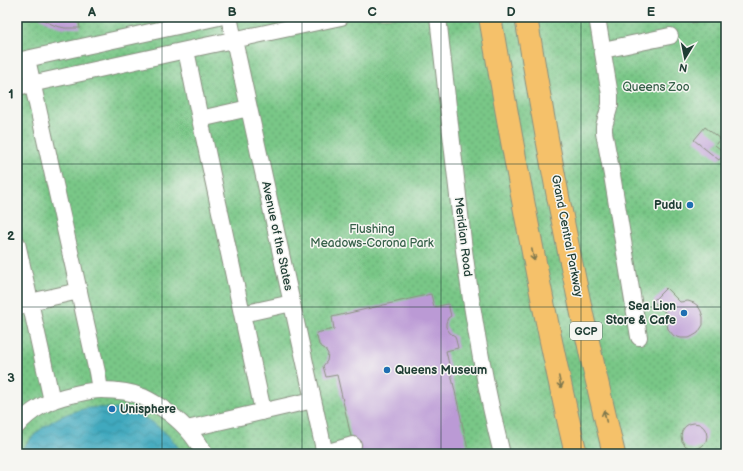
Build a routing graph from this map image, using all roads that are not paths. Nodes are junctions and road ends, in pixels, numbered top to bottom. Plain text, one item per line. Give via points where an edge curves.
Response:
1 (219, 17) edge
2 (229, 17) edge
3 (341, 17) edge
4 (438, 17) edge
5 (476, 17) edge
6 (490, 17) edge
7 (526, 17) edge
8 (542, 17) edge
9 (597, 17) edge
10 (670, 36) dead end
11 (234, 40) junction
12 (186, 50) junction
13 (603, 50) junction
14 (22, 60) edge
15 (33, 84) junction
16 (17, 87) edge
17 (249, 108) junction
18 (200, 119) junction
19 (560, 208) junction
20 (525, 217) junction
21 (17, 243) edge
22 (79, 291) junction
23 (292, 303) junction
24 (23, 305) edge
25 (242, 314) junction
26 (639, 337) dead end
27 (100, 390) junction
28 (313, 400) junction
29 (52, 401) junction
30 (263, 411) junction
31 (17, 426) edge
32 (187, 429) junction
33 (353, 445) dead end
34 (205, 454) edge
35 (325, 454) edge
36 (502, 454) edge
37 (576, 454) edge
38 (614, 454) edge

1 - 14 street
2 - 11 street, Avenue of the States
3 - 11 street
4 - 36 street, Meridian Road via 469,286 480,354
5 - 20 highway
6 - 20 highway
7 - 19 highway, Grand Central Parkway / GCP
8 - 19 highway
9 - 13 street
10 - 13 street
11 - 12 street
11 - 17 street, Avenue of the States
12 - 15 street
12 - 18 street
13 - 26 street via 610,94 604,132
14 - 15 street
15 - 16 street
15 - 22 street
17 - 18 street
17 - 23 street, Avenue of the States
18 - 25 street
38 -> 19 highway, Grand Central Parkway / GCP
20 -> 37 highway
21 - 24 street
22 - 24 street
22 - 27 street
23 - 25 street
23 - 28 street, Avenue of the States
24 - 29 street
25 - 30 street
27 - 29 street
27 - 32 street via 142,396
28 - 30 street
28 - 35 street, Avenue of the States
29 - 31 street via 29,414
30 - 32 street
32 - 34 street
33 - 35 street

